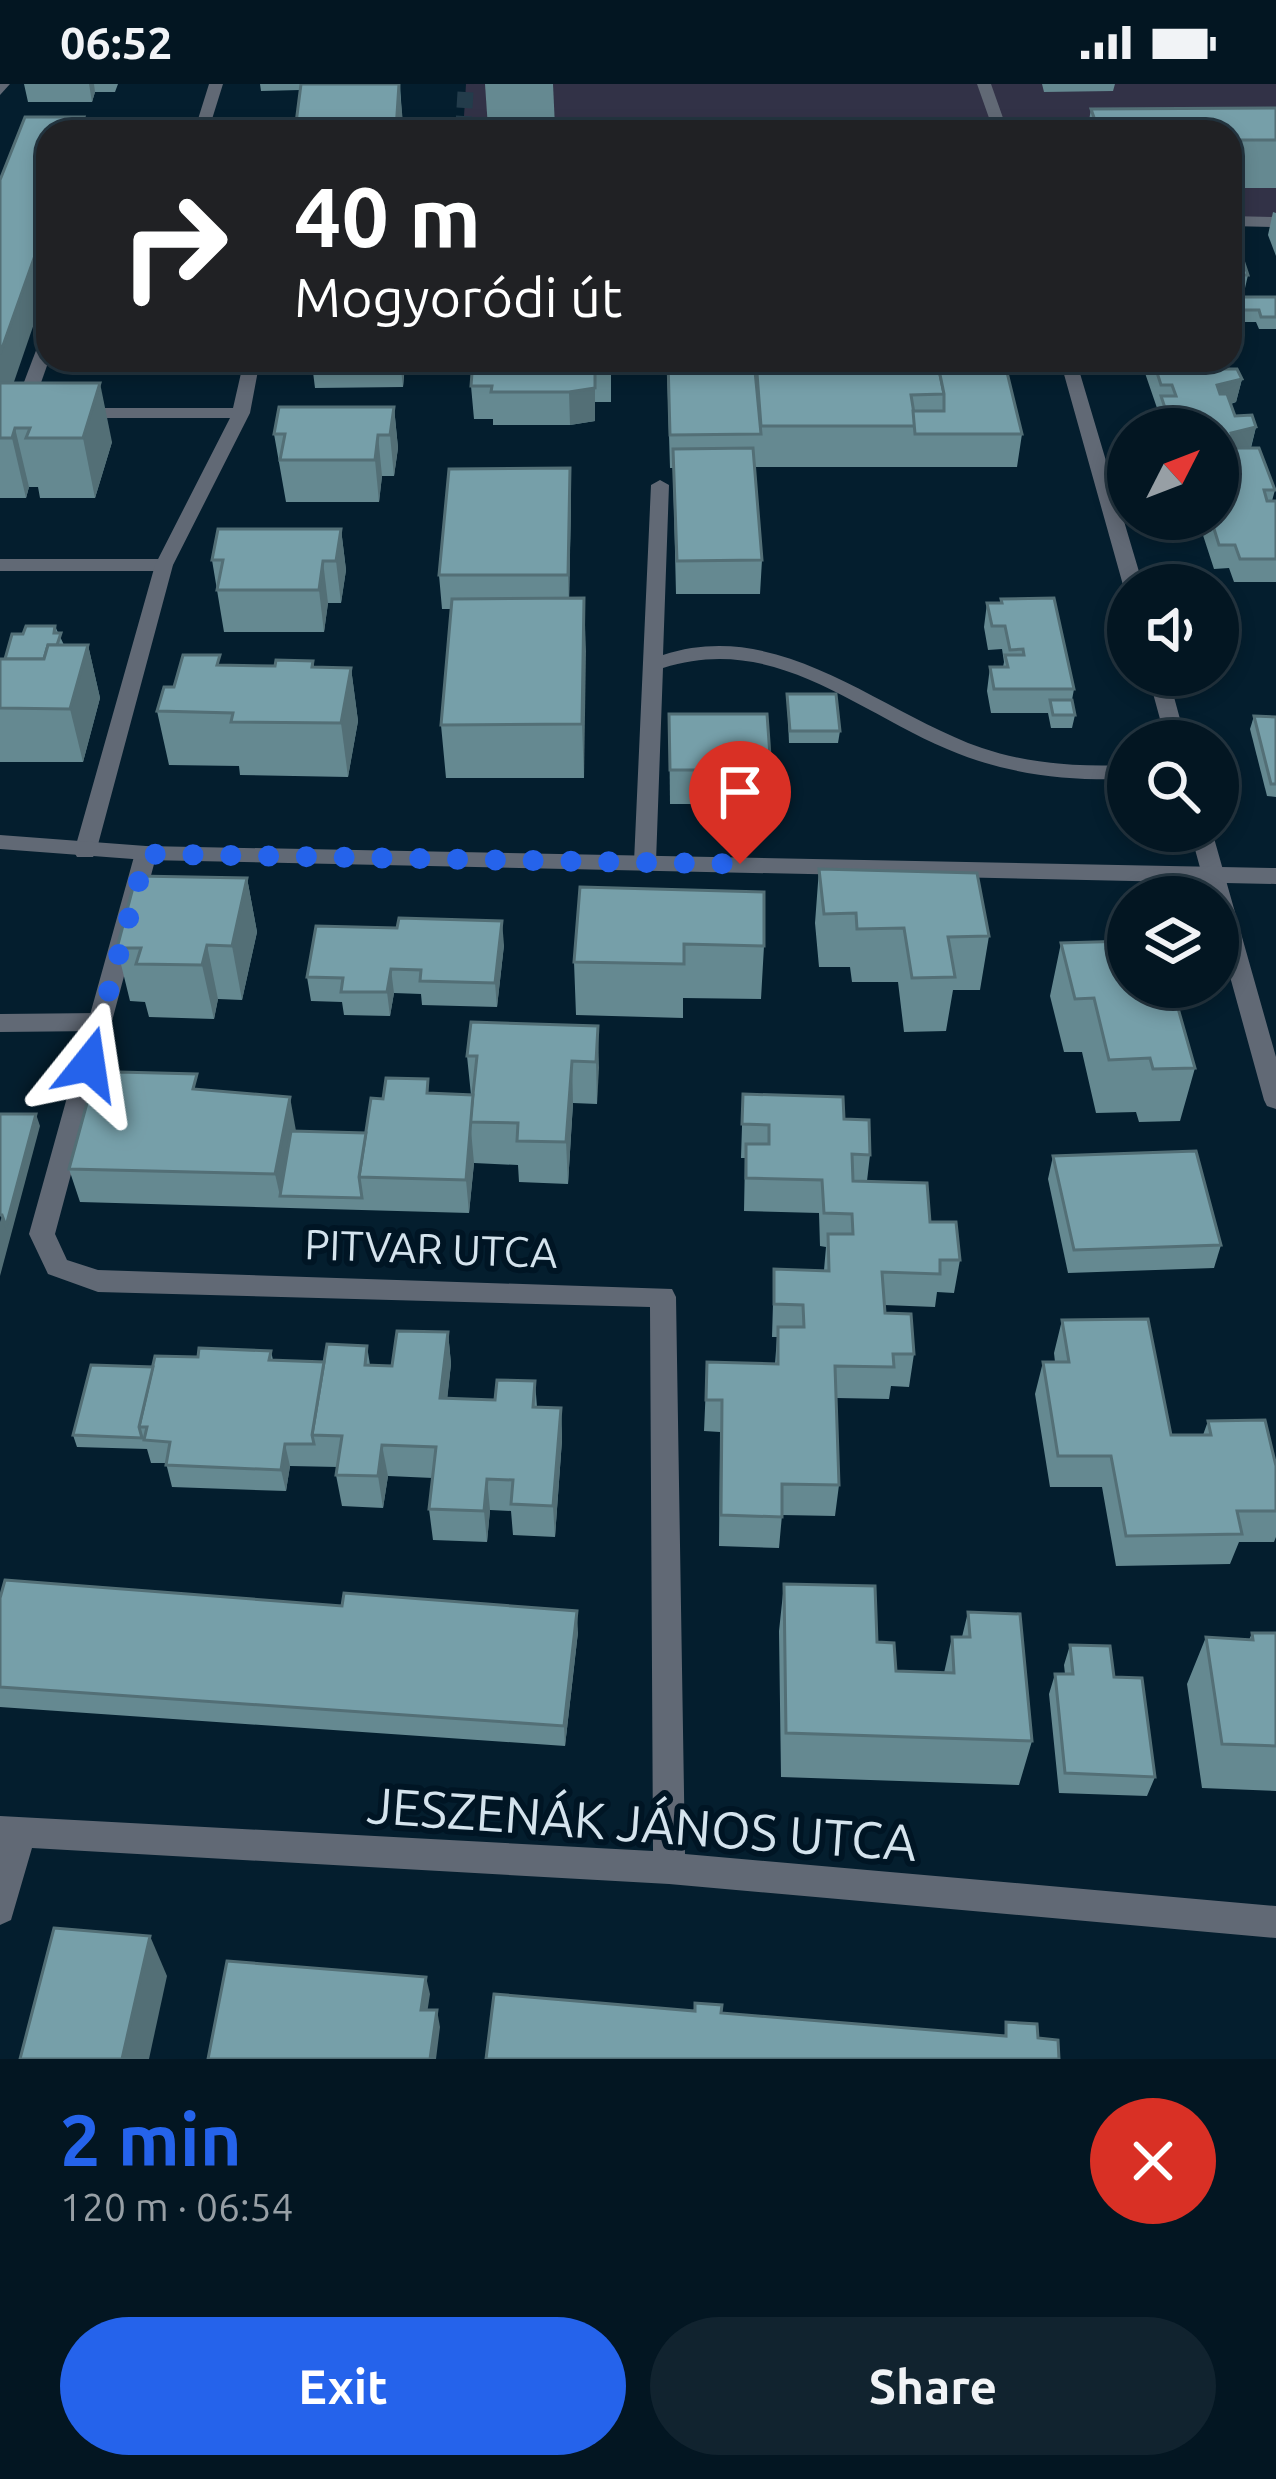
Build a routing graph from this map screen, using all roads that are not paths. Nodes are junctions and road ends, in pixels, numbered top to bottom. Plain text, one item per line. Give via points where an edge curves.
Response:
1 (216, 84) edge
2 (985, 84) edge
3 (205, 120) edge
4 (996, 120) edge
5 (1242, 221) edge
6 (1276, 222) edge
7 (36, 372) edge
8 (250, 372) edge
9 (1071, 372) edge
10 (241, 413) junction
11 (660, 485) dead end
12 (1127, 564) edge
13 (0, 565) edge
14 (164, 565) junction
15 (652, 664) junction
16 (1107, 772) edge
17 (0, 842) edge
18 (85, 852) junction
19 (1207, 852) edge
20 (146, 854) junction
21 (0, 857) edge
22 (645, 862) junction
23 (1213, 874) junction
24 (1276, 876) edge
25 (100, 1022) junction
26 (0, 1023) edge
27 (1276, 1100) edge
28 (10, 1831) edge
29 (669, 1868) junction
30 (0, 1909) edge
31 (1276, 1922) edge

1 - 3 street
2 - 4 street
5 - 6 street
7 - 10 street via 22,412
8 - 10 street
9 - 12 street
10 - 14 street
11 - 15 street
13 - 14 street
14 - 18 street
15 - 16 street via 682,650 760,656 845,685 975,752
15 - 22 street
17 - 18 street
18 - 20 street
18 - 21 street
19 - 23 street
20 - 22 street
20 - 25 street, PITVAR UTCA
22 - 23 street
23 - 24 street
23 - 27 street
25 - 26 street
25 - 29 street, PITVAR UTCA via 42,1234 57,1267 98,1281 663,1297
28 - 29 street, JESZENÁK JÁNOS UTCA
28 - 30 street
29 - 31 street, JESZENÁK JÁNOS UTCA

